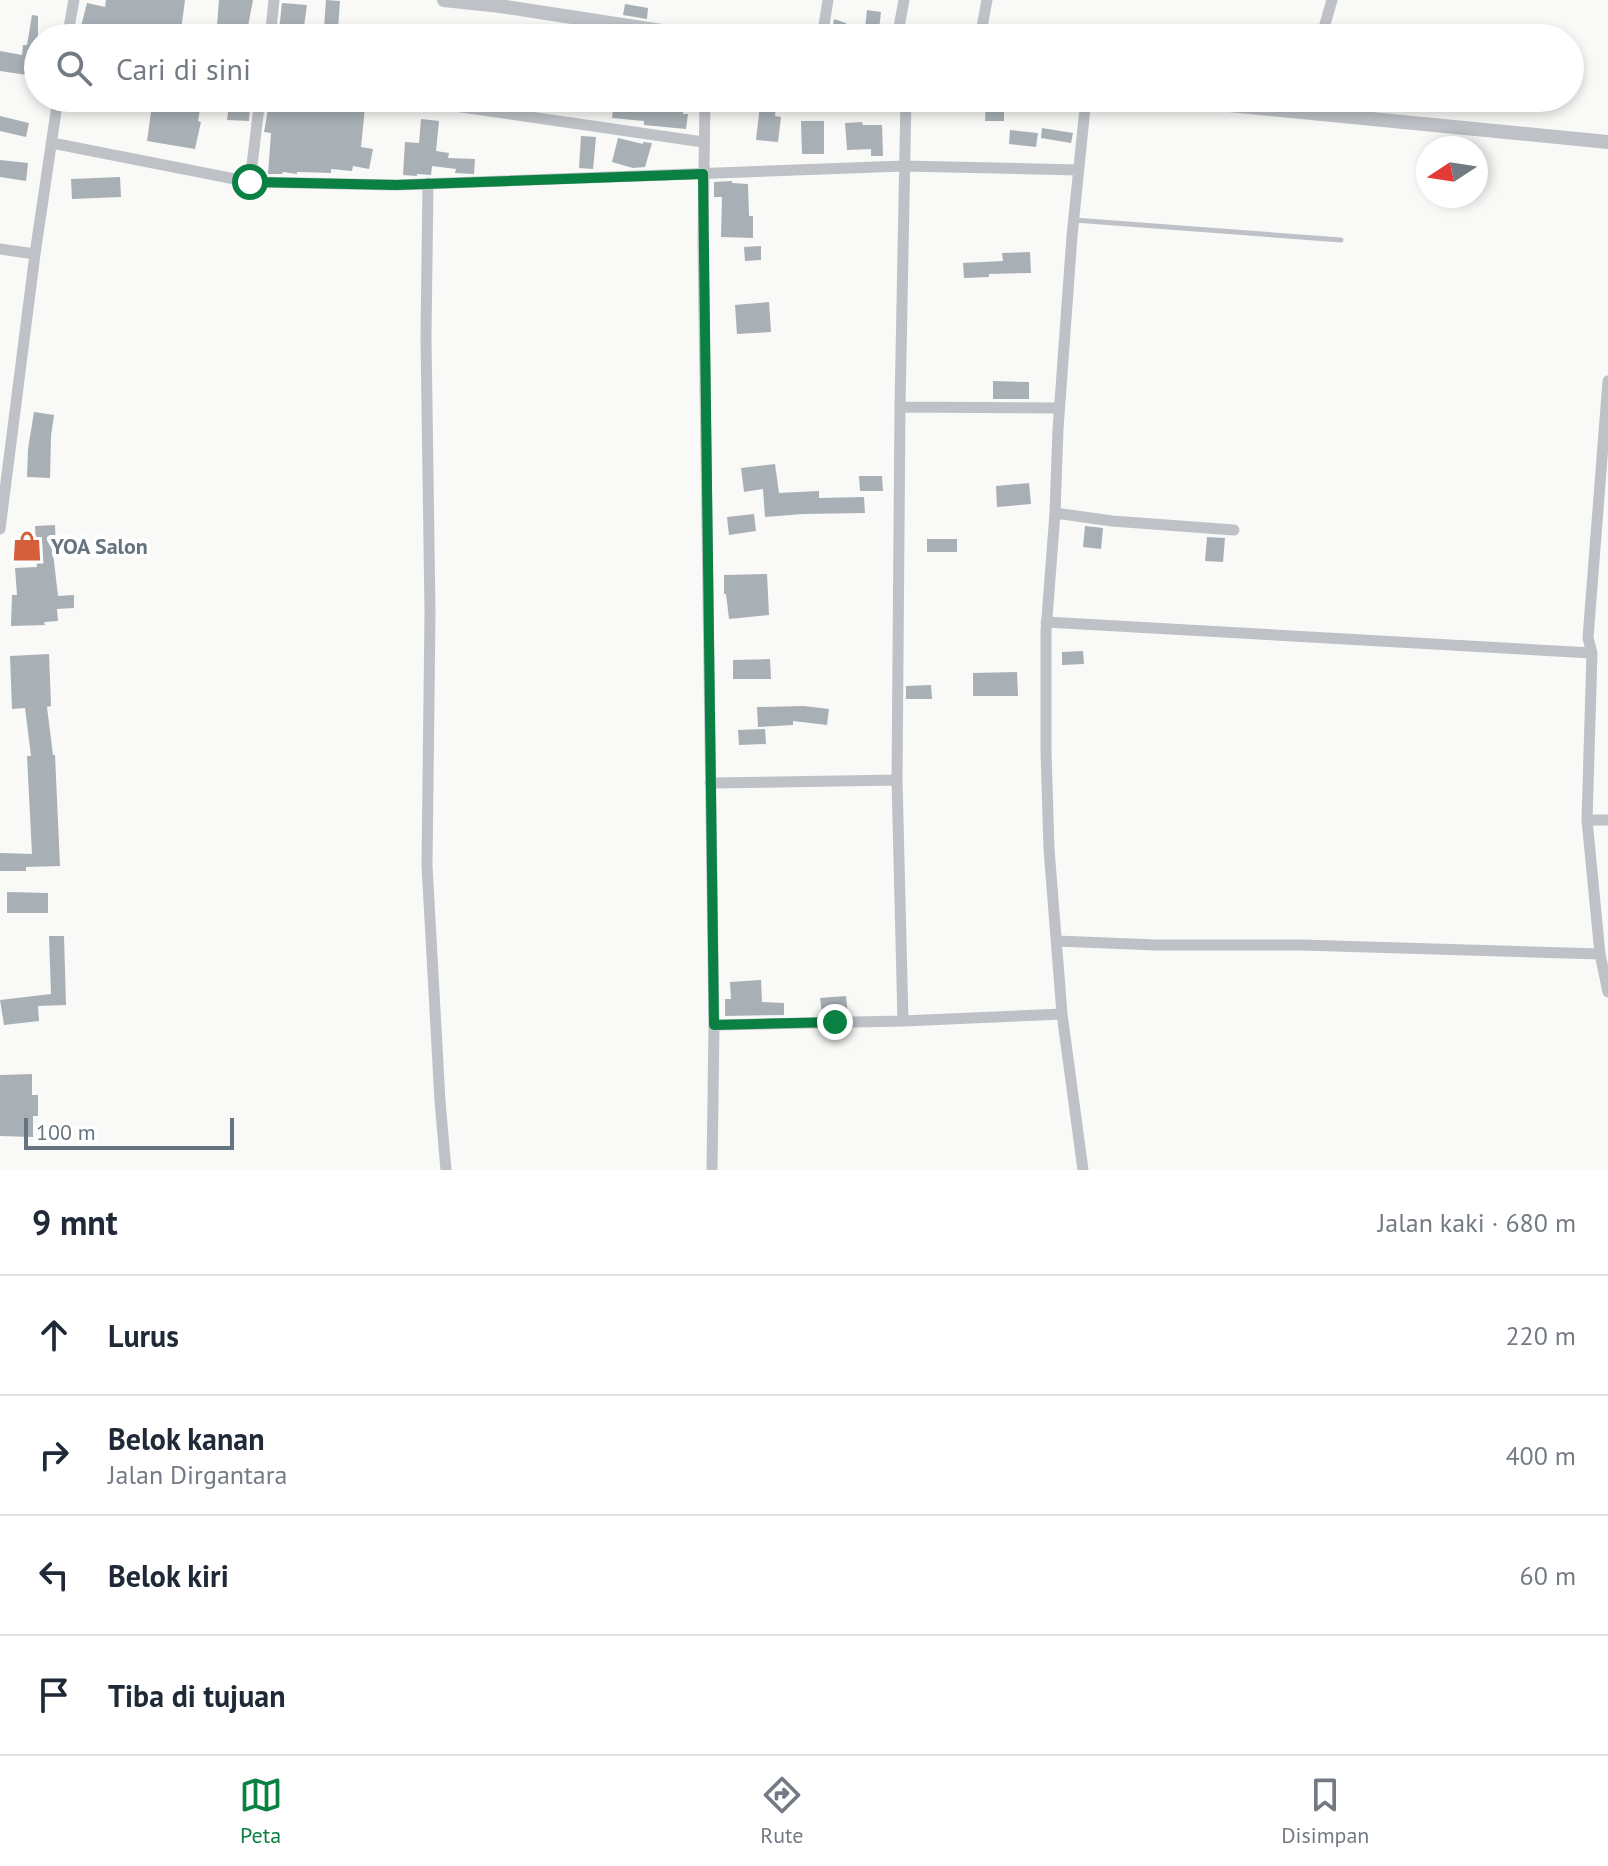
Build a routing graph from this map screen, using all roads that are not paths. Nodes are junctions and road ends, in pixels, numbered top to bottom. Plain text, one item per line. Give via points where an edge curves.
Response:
1 (74, 0) edge
2 (274, 0) edge
3 (444, 0) edge
4 (828, 0) edge
5 (904, 0) edge
6 (987, 0) edge
7 (1332, 0) edge
8 (500, 3) edge
9 (70, 24) edge
10 (271, 24) edge
11 (624, 24) edge
12 (824, 24) edge
13 (900, 24) edge
14 (983, 24) edge
15 (1325, 24) edge
16 (56, 112) edge
17 (258, 112) edge
18 (526, 112) edge
19 (704, 112) edge
20 (906, 112) edge
21 (1084, 112) edge
22 (1359, 112) edge
23 (703, 142) junction
24 (1608, 142) edge
25 (52, 143) junction
26 (904, 166) junction
27 (1078, 170) junction
28 (703, 174) junction
29 (250, 182) junction
30 (428, 183) junction
31 (1073, 220) junction
32 (1341, 240) dead end
33 (0, 249) edge
34 (35, 254) junction
35 (1608, 381) edge
36 (900, 407) junction
37 (1059, 408) junction
38 (1604, 484) edge
39 (1055, 513) junction
40 (0, 529) edge
41 (1234, 530) dead end
42 (1046, 622) junction
43 (1592, 653) junction
44 (897, 780) junction
45 (710, 783) junction
46 (1587, 820) junction
47 (1608, 820) edge
48 (1057, 941) junction
49 (1600, 954) junction
50 (1608, 992) edge
51 (1062, 1014) junction
52 (903, 1021) junction
53 (714, 1025) junction
54 (446, 1170) edge
55 (712, 1170) edge
56 (1083, 1170) edge

1 - 9 street
2 - 10 street
3 - 8 street
4 - 12 street
5 - 13 street
6 - 14 street
7 - 15 street
8 - 11 street
16 - 25 street
17 - 29 street
18 - 23 street
19 - 23 street
20 - 26 street
21 - 27 street
22 - 24 street
23 - 28 street
25 - 29 street
25 - 34 street
26 - 27 street
26 - 28 street
26 - 36 street
27 - 31 street
28 - 30 street
28 - 45 street
29 - 30 street
30 - 54 street via 427,865
31 - 32 lane
31 - 37 street
33 - 34 street
34 - 40 street
35 - 38 street
36 - 37 street
36 - 44 street
37 - 39 street
38 - 43 street via 1588,638
39 - 41 street
39 - 42 street
42 - 43 street
42 - 48 street via 1049,849
43 - 46 street
44 - 45 street
44 - 52 street
45 - 53 street
46 - 47 street
46 - 49 street
48 - 49 street
48 - 51 street
49 - 50 street
51 - 52 street
51 - 56 street
52 - 53 street
53 - 55 street

